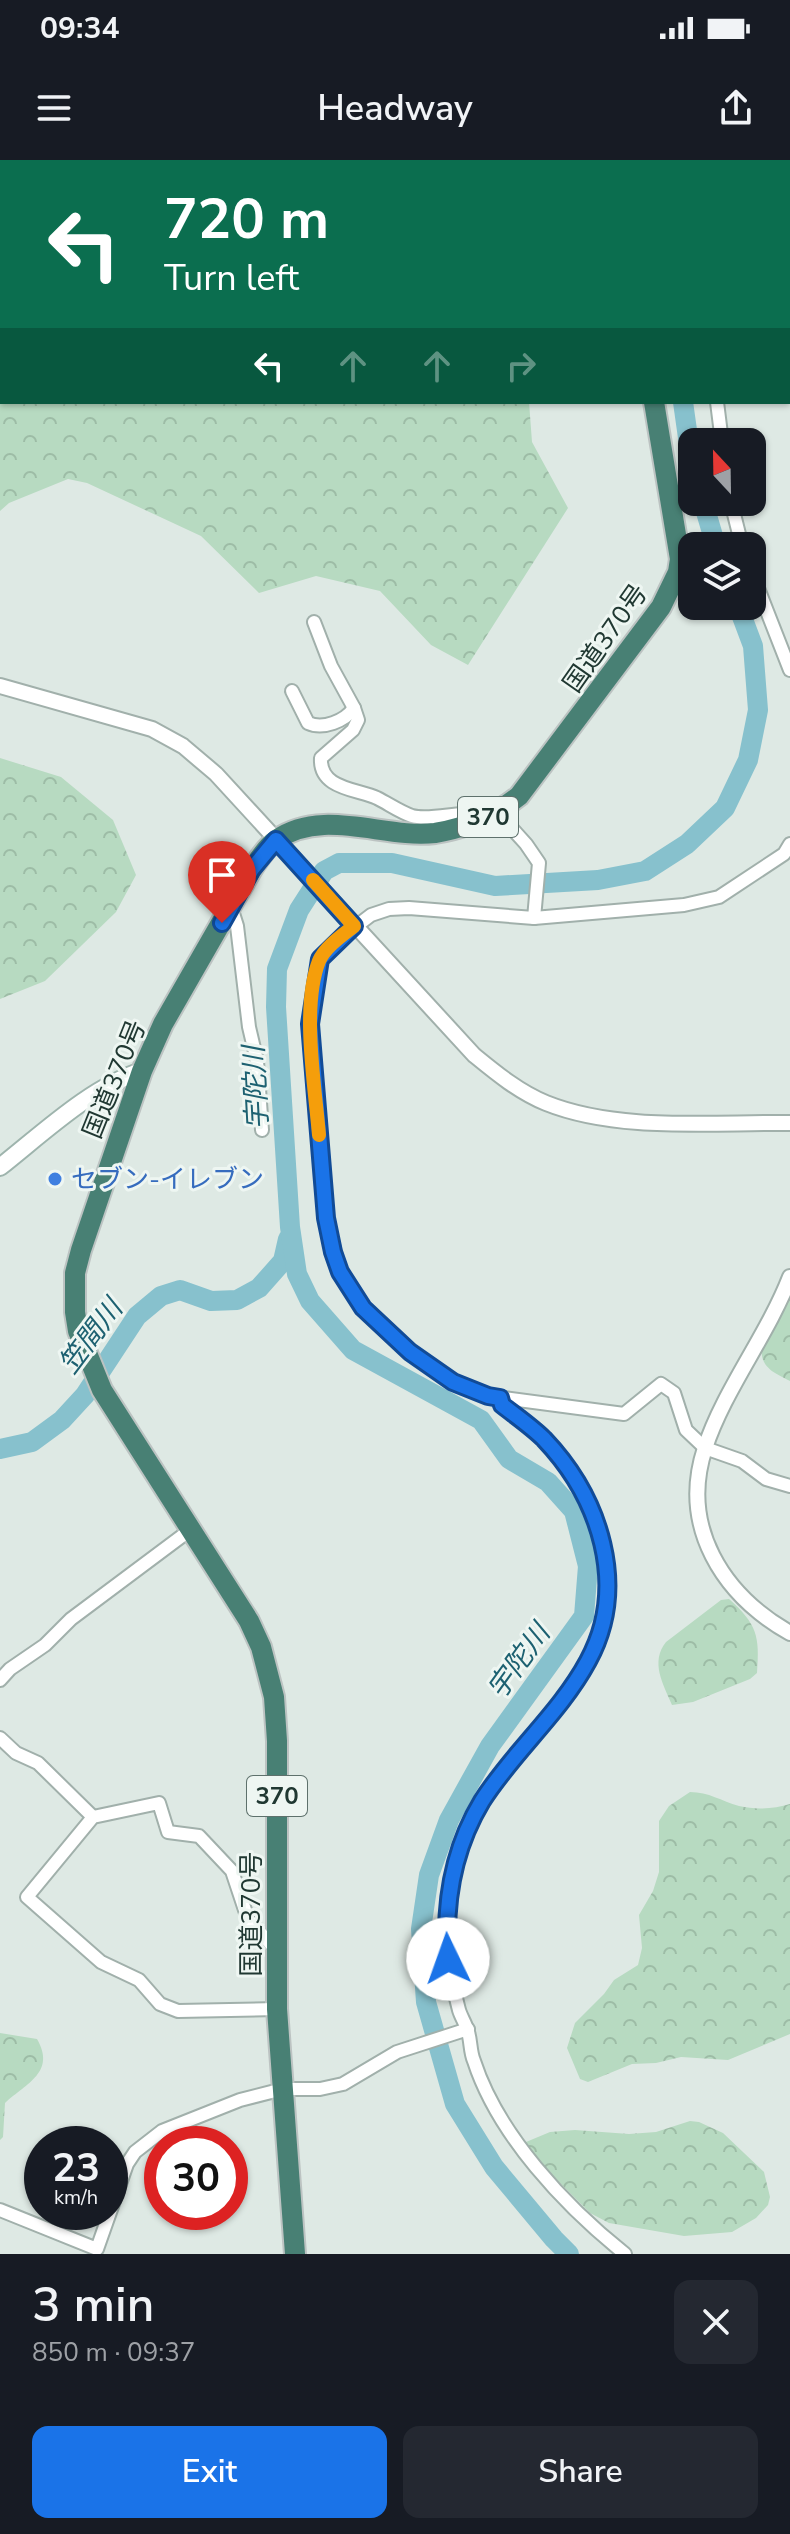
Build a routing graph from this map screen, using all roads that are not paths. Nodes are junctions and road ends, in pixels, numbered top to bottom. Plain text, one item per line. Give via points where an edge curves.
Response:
1 (654, 404) edge
2 (717, 404) edge
3 (720, 428) edge
4 (678, 538) edge
5 (678, 583) edge
6 (766, 609) edge
7 (314, 622) dead end
8 (790, 670) edge
9 (0, 686) edge
10 (292, 691) dead end
11 (354, 708) junction
12 (498, 813) junction
13 (469, 825) junction
14 (283, 847) junction
15 (788, 852) edge
16 (231, 907) junction
17 (535, 914) junction
18 (352, 923) junction
19 (142, 1071) junction
20 (790, 1123) edge
21 (262, 1130) dead end
22 (0, 1167) edge
23 (790, 1277) edge
24 (500, 1398) junction
25 (705, 1448) junction
26 (790, 1486) edge
27 (190, 1530) junction
28 (790, 1633) edge
29 (0, 1680) edge
30 (0, 1738) edge
31 (93, 1817) junction
32 (278, 1952) junction
33 (277, 2009) junction
34 (466, 2030) junction
35 (283, 2089) junction
36 (0, 2210) edge
37 (75, 2248) edge
38 (295, 2254) edge
39 (625, 2254) edge

1 - 4 highway, 国道370号 / 370
2 - 3 street
5 - 12 highway, 国道370号 / 370 via 519,796
6 - 8 street
7 - 11 street
9 - 14 street via 152,729 183,746
10 - 11 street via 312,726 348,716
11 - 13 street via 358,720 353,730 321,758 329,778 414,817 462,814
12 - 13 highway, 国道370号 / 370
12 - 17 street via 539,863
13 - 14 highway, 国道370号 / 370 via 434,833 318,826 291,833
14 - 16 highway, 国道370号 / 370 via 252,869
14 - 18 street
15 - 17 street via 719,897 684,905
16 - 19 highway, 国道370号 / 370
16 - 21 street via 257,1061
17 - 18 street via 399,909
18 - 20 street via 474,1055 544,1102 620,1122
18 - 24 street via 320,959 310,1024 333,1252 363,1308 410,1352 453,1382
19 - 22 main road via 104,1087
19 - 27 highway, 国道370号 / 370 via 75,1273 75,1312 96,1377
23 - 25 street
24 - 25 street via 624,1414 661,1384 674,1393 686,1430
24 - 34 street via 543,1438 586,1495 607,1562 608,1592 602,1629 588,1662 481,1803 462,1845 445,1921
25 - 26 street
25 - 28 street via 698,1493 710,1553 740,1597
27 - 29 street
27 - 32 highway, 国道370号 / 370 via 249,1621 274,1697
30 - 31 street via 38,1763
31 - 32 street via 159,1803 168,1832 199,1836 232,1871 248,1919
31 - 33 street via 27,1897 101,1962 139,1980 160,2004 178,2011
32 - 33 highway, 国道370号 / 370
33 - 35 highway, 国道370号 / 370
34 - 35 street via 397,2052 343,2084
34 - 39 street via 484,2088 529,2159
35 - 37 street via 162,2131 127,2164 97,2249
35 - 38 highway, 国道370号 / 370
36 - 37 street

